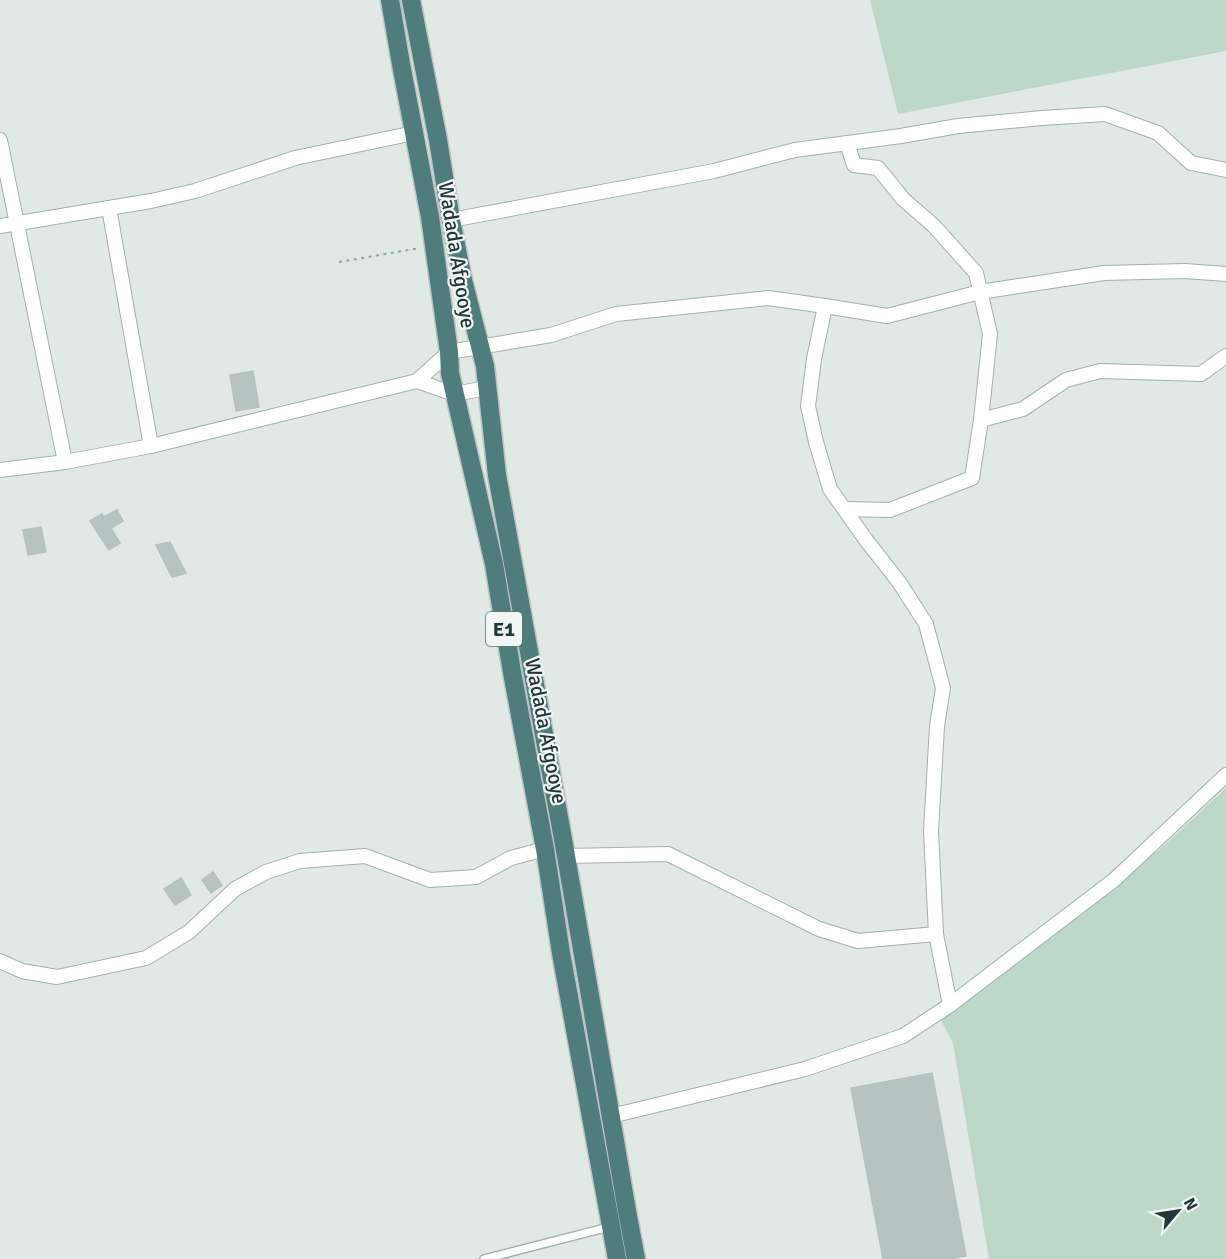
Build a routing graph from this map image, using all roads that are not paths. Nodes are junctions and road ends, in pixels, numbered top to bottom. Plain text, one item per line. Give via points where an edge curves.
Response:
1 (390, 0) edge
2 (411, 0) edge
3 (414, 133) junction
4 (0, 140) edge
5 (847, 143) junction
6 (1226, 170) edge
7 (109, 208) junction
8 (451, 220) junction
9 (16, 224) junction
10 (0, 226) edge
11 (1226, 274) edge
12 (980, 292) junction
13 (825, 306) junction
14 (481, 347) junction
15 (449, 352) junction
16 (1226, 356) edge
17 (417, 381) junction
18 (487, 388) junction
19 (454, 393) junction
20 (981, 420) junction
21 (151, 446) junction
22 (65, 462) junction
23 (0, 470) edge
24 (844, 509) junction
25 (1226, 775) edge
26 (545, 849) junction
27 (566, 856) junction
28 (936, 934) junction
29 (0, 961) edge
30 (950, 1005) junction
31 (611, 1116) junction
32 (611, 1226) junction
33 (484, 1259) edge
34 (617, 1259) edge
35 (636, 1259) edge

1 - 3 highway, Wadada Afgooye / E1
2 - 8 highway, Wadada Afgooye / E1
3 - 7 street via 295,158 195,191
3 - 15 highway, Wadada Afgooye / E1 via 435,245
4 - 9 street
5 - 6 street via 958,126 1105,114 1158,133 1191,163
5 - 8 street via 795,150 714,171
5 - 12 street via 854,165 878,168 976,273
7 - 9 street
7 - 21 street
8 - 14 highway, Wadada Afgooye / E1
9 - 10 street
9 - 22 street
11 - 12 street via 1104,273
12 - 13 street via 887,316
12 - 20 street via 990,334
13 - 14 street via 768,298 616,314 551,335
13 - 24 street via 808,406 830,489
14 - 15 street
14 - 18 highway, Wadada Afgooye / E1
15 - 17 street
15 - 19 highway, Wadada Afgooye / E1
16 - 20 street via 1201,374 1100,371 1066,380 1023,409
17 - 19 street
17 - 21 street
18 - 19 street
18 - 27 highway, Wadada Afgooye / E1 via 497,475
19 - 26 highway, Wadada Afgooye / E1 via 494,564
20 - 24 street via 972,478 890,510
21 - 22 street
22 - 23 street
24 - 28 street via 926,624 943,688 931,831
25 - 30 street via 1114,880
26 - 29 street via 511,858 476,877 430,880 366,856 300,861 266,872 235,889 189,932 146,958 57,977 22,972
26 - 32 highway, Wadada Afgooye / E1
27 - 28 street via 668,854 819,929 858,941
27 - 31 highway, Wadada Afgooye / E1
28 - 30 street
30 - 31 street via 903,1036 805,1069
31 - 35 highway, Wadada Afgooye / E1
32 - 33 lane
32 - 34 highway, Wadada Afgooye / E1

